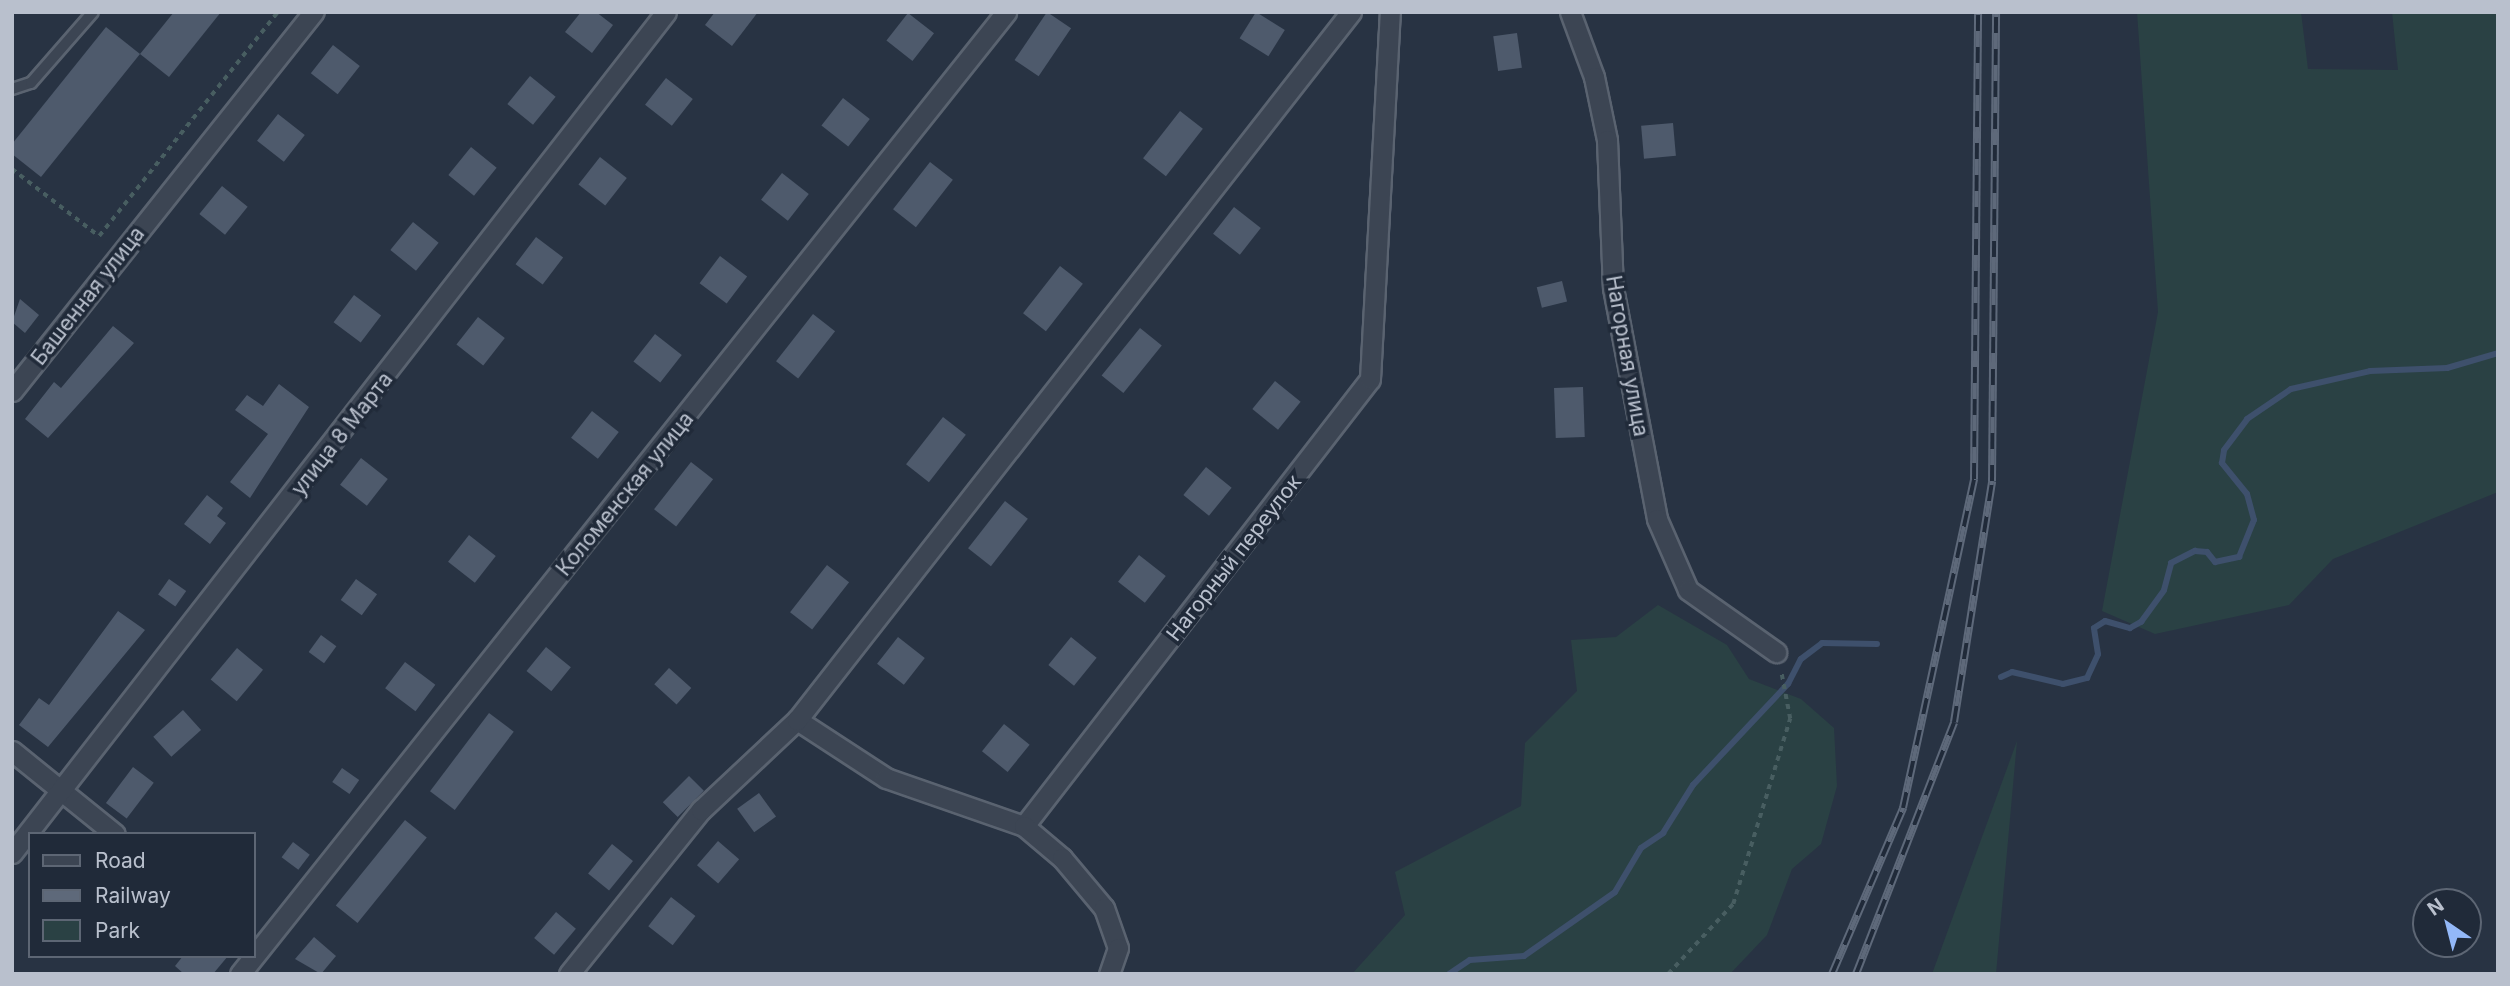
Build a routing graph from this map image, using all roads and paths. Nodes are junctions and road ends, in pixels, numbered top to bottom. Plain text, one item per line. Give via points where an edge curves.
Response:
1 (93, 12) edge
2 (278, 12) edge
3 (314, 12) edge
4 (666, 12) edge
5 (1006, 12) edge
6 (1351, 12) edge
7 (1391, 12) edge
8 (1570, 12) edge
9 (12, 89) edge
10 (12, 169) edge
11 (12, 391) edge
12 (1776, 652) joint
13 (797, 720) junction
14 (12, 751) edge
15 (62, 791) junction
16 (1024, 826) junction
17 (29, 832) edge
18 (113, 832) edge
19 (28, 833) edge
20 (12, 853) edge
21 (256, 949) edge
22 (250, 958) edge
23 (240, 974) edge
24 (569, 974) edge
25 (1109, 974) edge
26 (1668, 974) edge

1 - 9 lane via 31,83
2 - 10 path via 99,236
3 - 11 street, Башенная улица
4 - 15 street, улица 8 Марта
5 - 21 street, Коломенская улица
6 - 13 street
7 - 16 street, Нагорный переулок via 1370,379
8 - 12 street, Нагорная улица via 1594,77 1607,140 1613,288 1657,519 1688,590
12 - 26 path via 1790,719 1733,904
13 - 16 street via 886,778
13 - 24 street via 701,810
14 - 15 street
15 - 17 street, улица 8 Марта
15 - 18 street
16 - 25 street via 1062,858 1104,908 1118,948
19 - 20 street, улица 8 Марта
22 - 23 street, Коломенская улица

